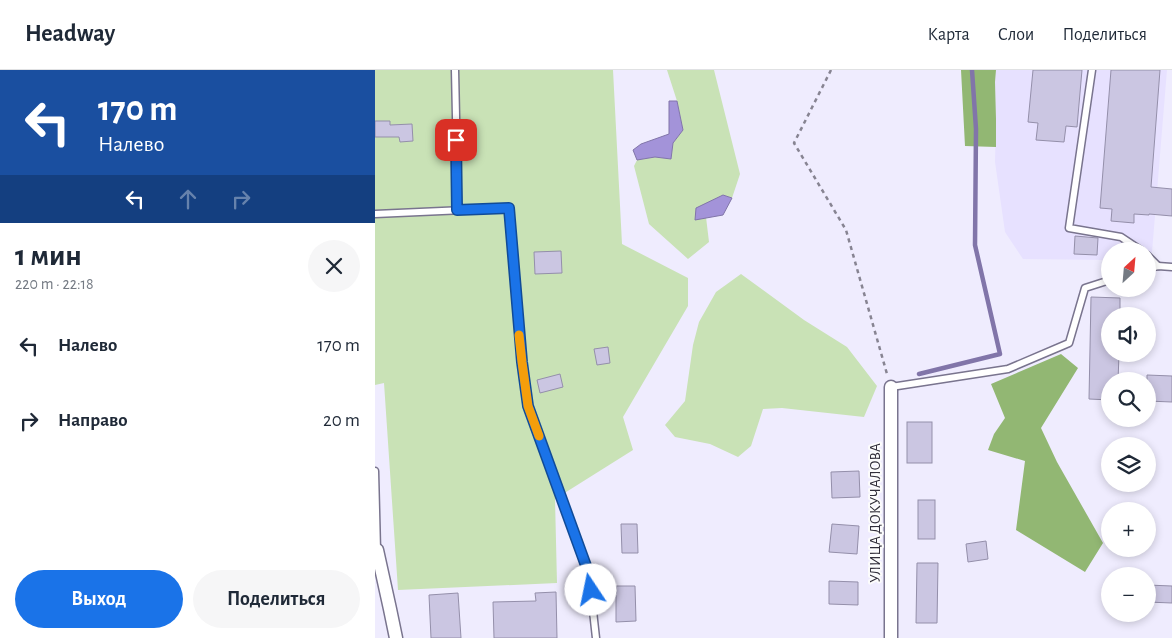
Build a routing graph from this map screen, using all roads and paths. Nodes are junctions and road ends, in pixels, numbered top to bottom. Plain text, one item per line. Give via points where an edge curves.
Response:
1 (455, 70) edge
2 (831, 70) edge
3 (1092, 70) edge
4 (457, 210) junction
5 (375, 214) edge
6 (1128, 242) edge
7 (1157, 266) edge
8 (1172, 267) edge
9 (1101, 283) edge
10 (891, 387) junction
11 (375, 471) edge
12 (377, 550) joint
13 (396, 638) edge
14 (596, 638) edge
15 (891, 638) edge

1 - 4 lane
2 - 10 path via 794,143 846,230
3 - 6 lane via 1069,228 1121,237
4 - 5 lane
4 - 14 lane via 509,208 528,406 589,574
7 - 8 lane
9 - 10 lane via 1085,288 1069,343 1008,369
10 - 15 street, УЛИЦА ДОКУЧАЛОВА
11 - 12 lane
12 - 13 street

